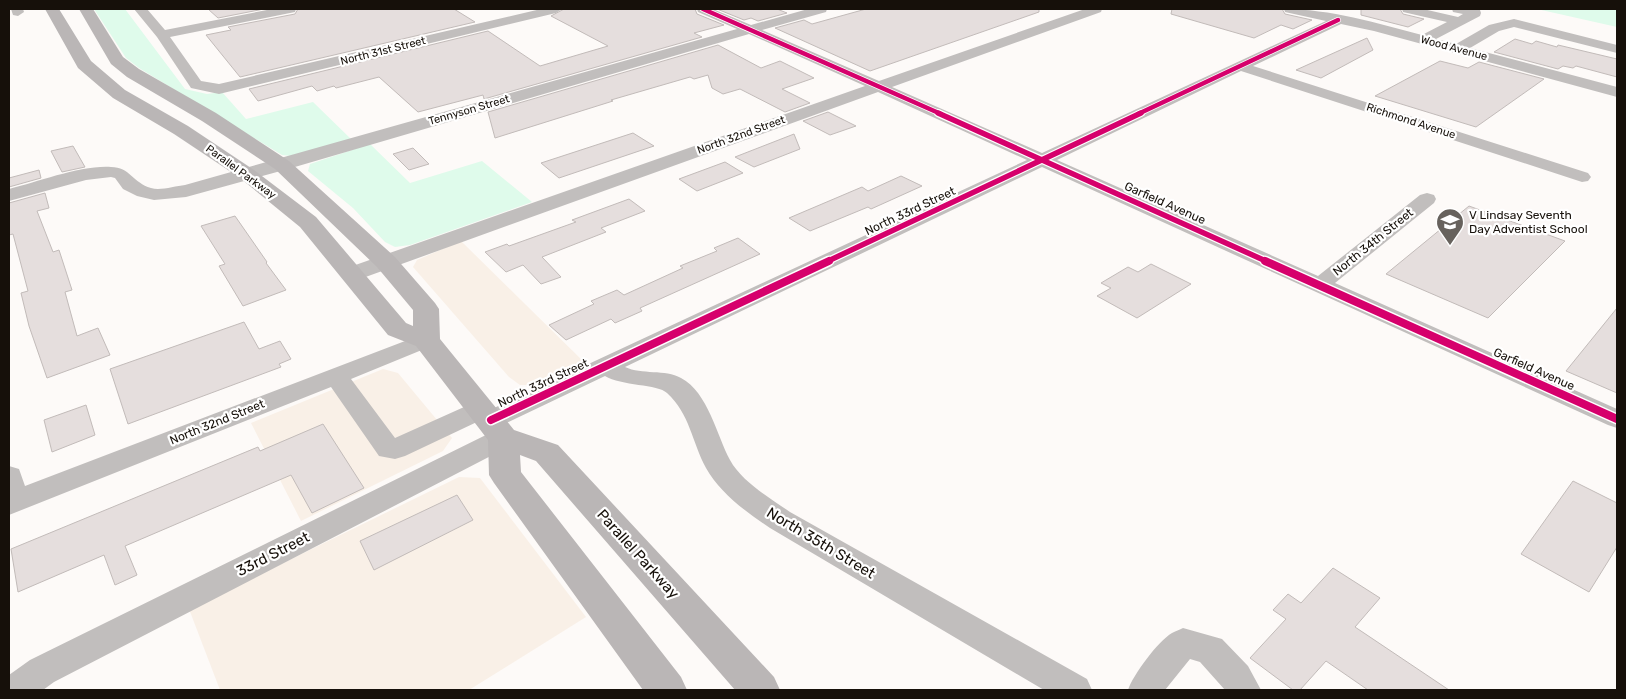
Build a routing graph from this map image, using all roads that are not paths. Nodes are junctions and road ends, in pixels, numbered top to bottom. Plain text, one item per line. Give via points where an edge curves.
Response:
1 (52, 9) edge
2 (86, 9) edge
3 (290, 9) edge
4 (556, 9) edge
5 (703, 9) edge
6 (821, 9) edge
7 (1096, 9) edge
8 (1290, 9) edge
9 (1408, 9) edge
10 (146, 10) edge
11 (1458, 15) edge
12 (1338, 20) junction
13 (748, 29) junction
14 (162, 35) junction
15 (1423, 40) junction
16 (1458, 49) junction
17 (1617, 49) edge
18 (1239, 66) junction
19 (878, 86) junction
20 (1617, 92) edge
21 (1043, 161) junction
22 (282, 165) junction
23 (247, 174) junction
24 (1582, 176) dead end
25 (9, 195) edge
26 (1427, 199) dead end
27 (386, 262) junction
28 (352, 274) junction
29 (1320, 285) junction
30 (426, 340) junction
31 (606, 366) junction
32 (335, 375) junction
33 (1617, 419) edge
34 (492, 422) junction
35 (11, 494) edge
36 (29, 681) edge
37 (668, 690) edge
38 (760, 690) edge
39 (1075, 690) edge
40 (1145, 690) edge
41 (1244, 690) edge

1 - 23 main road, Parallel Parkway via 84,64 119,94
2 - 22 main road via 117,60 128,69 234,132
3 - 14 street
4 - 14 street, North 31st Street via 229,88 209,89 196,85
5 - 13 street, Garfield Avenue
6 - 13 street, Tennyson Street
7 - 19 street, North 32nd Street
8 - 12 street, Wood Avenue
9 - 11 street
10 - 14 street
11 - 15 street
12 - 15 street, Wood Avenue
12 - 18 street, North 33rd Street
13 - 19 street, Garfield Avenue
13 - 22 street, Tennyson Street
15 - 16 street, Wood Avenue
16 - 17 street via 1494,28 1514,24
16 - 20 street, Wood Avenue
18 - 21 street, North 33rd Street
18 - 24 street, Richmond Avenue
19 - 21 street, Garfield Avenue
19 - 27 street, North 32nd Street
21 - 29 street, Garfield Avenue
21 - 31 street, North 33rd Street
22 - 23 street, Tennyson Street
22 - 27 main road
23 - 25 street, Tennyson Street via 186,191 154,194 136,188 121,174 111,172 85,175
23 - 28 main road, Parallel Parkway via 308,222
26 - 29 street, North 34th Street
27 - 28 street, North 32nd Street
27 - 30 main road via 426,309
28 - 30 main road, Parallel Parkway via 397,329
29 - 33 street, Garfield Avenue
30 - 32 street, North 32nd Street
30 - 34 main road
31 - 34 street, North 33rd Street
31 - 39 street, North 35th Street via 621,375 673,384 690,401 718,465 734,484 773,515
32 - 34 street via 389,449
32 - 35 street, North 32nd Street
34 - 36 street, 33rd Street
34 - 37 main road via 505,475
34 - 38 main road, Parallel Parkway via 548,453
40 - 41 street via 1182,643 1210,649

